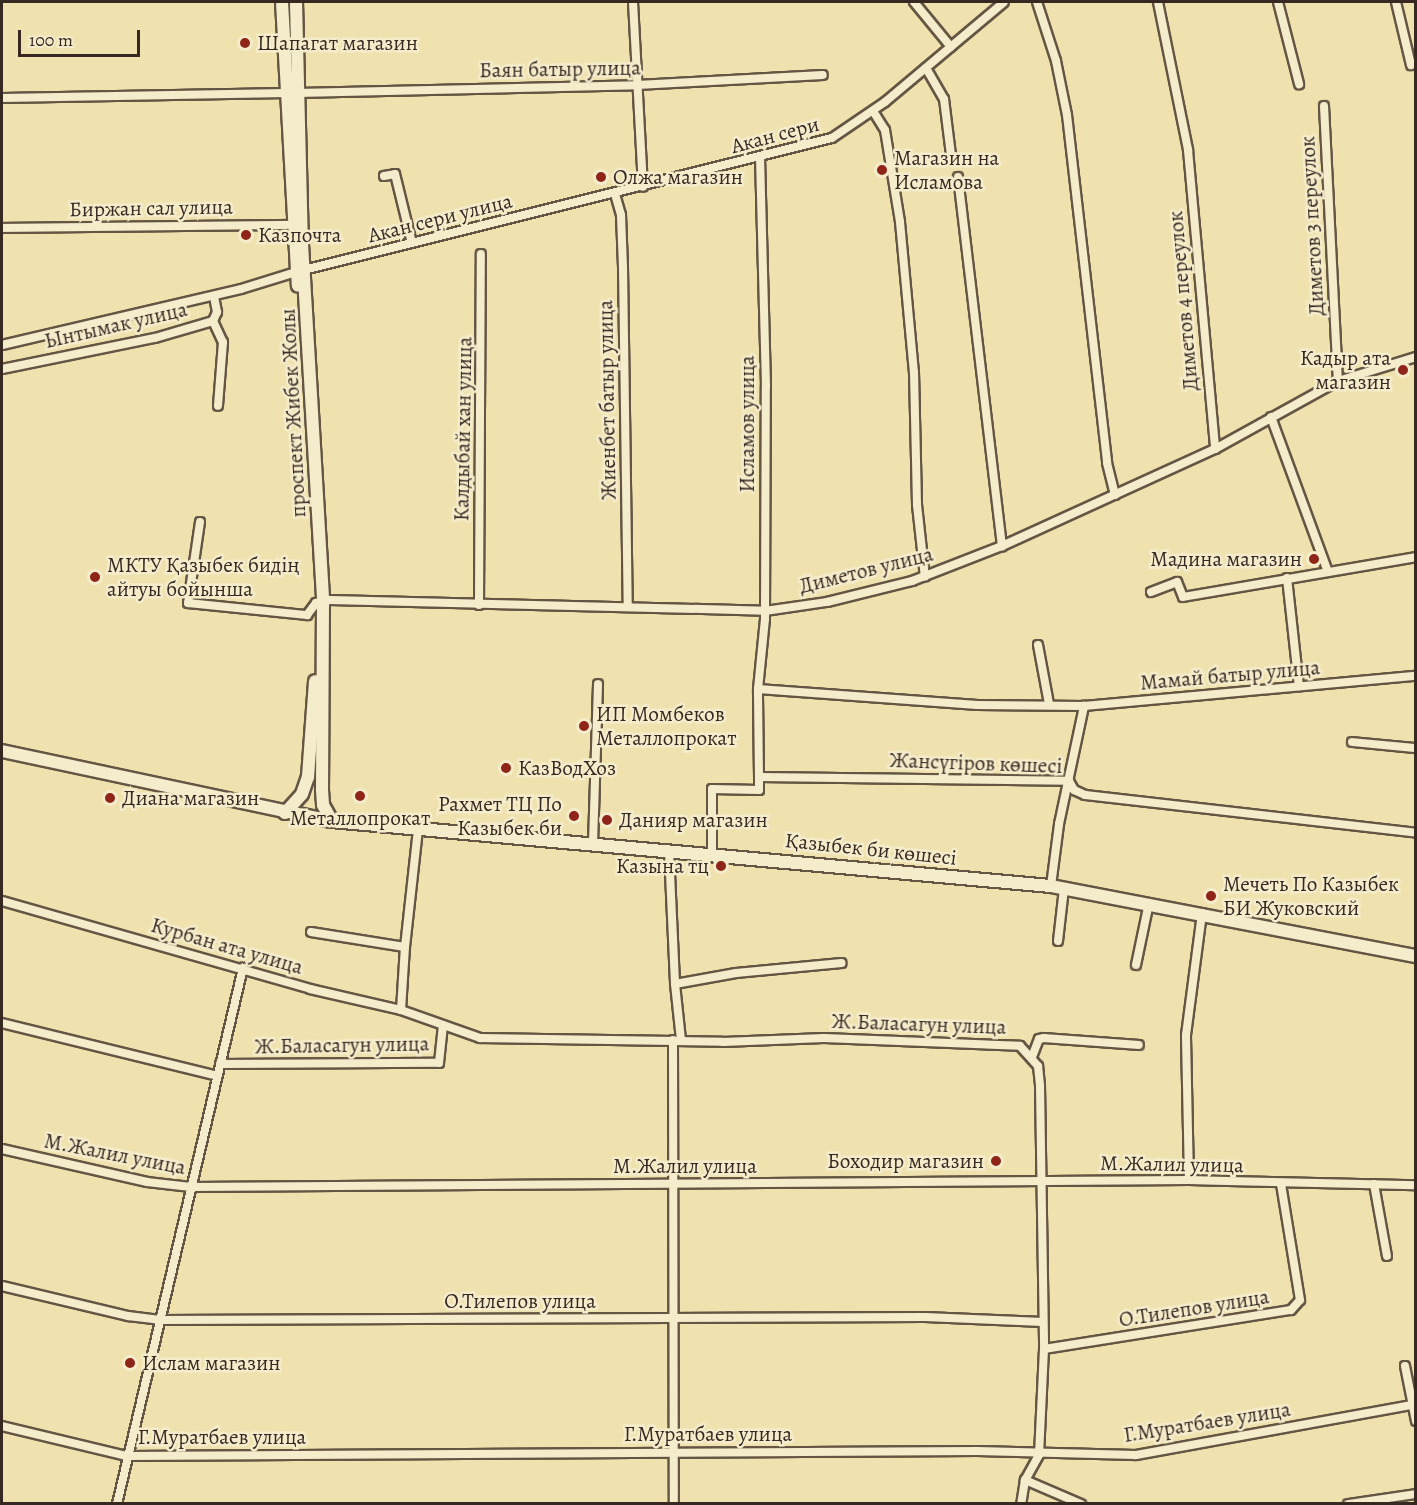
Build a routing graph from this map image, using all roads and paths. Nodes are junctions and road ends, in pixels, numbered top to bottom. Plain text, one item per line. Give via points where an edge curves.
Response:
1 (282, 2) edge
2 (296, 2) edge
3 (633, 2) edge
4 (914, 2) edge
5 (1005, 2) edge
6 (1037, 2) edge
7 (1158, 2) edge
8 (1278, 2) edge
9 (1396, 2) edge
10 (951, 47) junction
11 (1411, 65) dead end
12 (926, 68) junction
13 (823, 75) dead end
14 (1299, 84) dead end
15 (637, 85) junction
16 (292, 93) junction
17 (2, 98) edge
18 (1324, 106) dead end
19 (873, 111) junction
20 (951, 155) dead end
21 (760, 158) junction
22 (384, 176) dead end
23 (958, 177) dead end
24 (643, 187) junction
25 (615, 194) junction
26 (297, 225) junction
27 (2, 228) edge
28 (412, 243) junction
29 (482, 254) dead end
30 (301, 271) junction
31 (214, 296) junction
32 (213, 321) junction
33 (2, 345) edge
34 (1416, 357) edge
35 (2, 369) edge
36 (1338, 381) junction
37 (218, 406) dead end
38 (1271, 417) junction
39 (1215, 449) junction
40 (1115, 495) junction
41 (200, 522) dead end
42 (1002, 546) junction
43 (1416, 557) edge
44 (1328, 572) junction
45 (925, 577) junction
46 (1287, 578) junction
47 (1151, 592) dead end
48 (320, 602) junction
49 (479, 605) junction
50 (628, 606) junction
51 (765, 610) junction
52 (1038, 645) dead end
53 (1416, 676) edge
54 (598, 684) dead end
55 (1299, 686) junction
56 (758, 689) junction
57 (1049, 704) junction
58 (1084, 706) junction
59 (1352, 742) dead end
60 (1416, 748) edge
61 (2, 751) edge
62 (759, 777) junction
63 (1069, 781) junction
64 (285, 813) junction
65 (332, 820) junction
66 (418, 829) junction
67 (1416, 833) edge
68 (593, 844) junction
69 (669, 851) junction
70 (712, 853) junction
71 (1051, 886) junction
72 (1064, 888) junction
73 (2, 901) edge
74 (1149, 903) junction
75 (1202, 913) junction
76 (311, 932) dead end
77 (1058, 941) dead end
78 (405, 947) junction
79 (1416, 956) edge
80 (842, 963) dead end
81 (1136, 965) dead end
82 (243, 968) junction
83 (675, 984) junction
84 (401, 1010) junction
85 (2, 1023) edge
86 (443, 1025) junction
87 (677, 1040) junction
88 (1139, 1045) dead end
89 (1032, 1057) junction
90 (220, 1064) junction
91 (217, 1076) junction
92 (2, 1149) edge
93 (1189, 1180) junction
94 (1043, 1181) junction
95 (1281, 1184) junction
96 (1374, 1184) junction
97 (671, 1185) junction
98 (1416, 1185) edge
99 (191, 1187) junction
100 (1387, 1256) dead end
101 (2, 1286) edge
102 (676, 1318) junction
103 (160, 1320) junction
104 (1043, 1322) junction
105 (1044, 1349) junction
106 (1405, 1366) dead end
107 (1414, 1404) edge
108 (1416, 1421) edge
109 (2, 1426) edge
110 (675, 1452) junction
111 (1039, 1455) junction
112 (127, 1456) junction
113 (1025, 1480) junction
114 (1416, 1494) edge
115 (117, 1503) edge
116 (674, 1503) edge
117 (1022, 1503) edge
118 (1080, 1503) edge
119 (1348, 1503) edge

1 - 16 main road, проспект Жибек Жолы
2 - 16 main road, проспект Жибек Жолы
3 - 15 street
4 - 10 street
5 - 10 street, Акан сери
6 - 40 street via 1056,61 1076,189 1107,463
7 - 39 street, Диметов 4 переулок via 1188,150
8 - 14 street
9 - 11 street
10 - 12 street, Акан сери
12 - 19 street, Акан сери
12 - 20 street via 944,99
13 - 15 street, Баян батыр улица
15 - 16 street, Баян батыр улица
15 - 24 street
16 - 17 street, Баян батыр улица
16 - 26 main road, проспект Жибек Жолы
18 - 36 street, Диметов 3 переулок
19 - 21 street, Акан сери via 832,138
19 - 45 street via 885,130 900,222 914,372 917,505
21 - 24 street, Акан сери
21 - 51 street, Исламов улица via 766,386
22 - 28 street via 395,174
23 - 42 street
24 - 25 street, Акан сери улица
25 - 28 street, Акан сери улица
25 - 50 street, Жиенбет батыр улица via 621,215 623,267
26 - 27 street, Биржан сал улица
26 - 30 main road, проспект Жибек Жолы
28 - 30 street, Акан сери улица
29 - 49 street, Калдыбай хан улица
30 - 31 street, Акан сери улица
30 - 48 main road, проспект Жибек Жолы
31 - 32 street, Ынтымак улица via 217,312
31 - 33 street, Акан сери улица
32 - 35 street, Ынтымак улица via 155,338
32 - 37 street via 223,342
34 - 36 street, Диметов улица
36 - 38 street, Диметов улица
38 - 39 street, Диметов улица
38 - 44 street
39 - 40 street, Диметов улица
40 - 42 street, Диметов улица
41 - 48 street via 188,603 307,615
42 - 45 street, Диметов улица
43 - 44 street
44 - 46 street
45 - 51 street, Диметов улица via 827,602
46 - 47 street via 1183,597 1177,582
46 - 55 street
48 - 49 street, Диметов улица
48 - 64 main road, проспект Жибек Жолы via 308,777 302,794
48 - 65 main road, проспект Жибек Жолы via 322,790 323,805
49 - 50 street, Диметов улица
50 - 51 street, Диметов улица
51 - 56 street, Исламов улица
52 - 57 street
53 - 55 street, Мамай батыр улица
54 - 68 street
55 - 58 street, Мамай батыр улица
56 - 57 street, Мамай батыр улица via 977,705
56 - 62 street, Исламов улица
57 - 58 street, Мамай батыр улица
58 - 63 street
59 - 60 street
61 - 64 main road, Қазыбек би көшесі
62 - 63 street, Жансүгіров көшесі
62 - 70 street via 759,790 712,789
63 - 67 street, Жансүгіров көшесі via 1074,790 1085,795
63 - 71 street
64 - 65 main road, Қазыбек би көшесі
65 - 66 main road, Қазыбек би көшесі
66 - 68 main road, Қазыбек би көшесі
66 - 78 street
68 - 69 main road, Қазыбек би көшесі
69 - 70 main road, Қазыбек би көшесі
69 - 83 street
70 - 71 main road, Қазыбек би көшесі
71 - 72 main road, Қазыбек би көшесі
72 - 74 main road, Қазыбек би көшесі
72 - 77 street
73 - 82 street, Курбан ата улица
74 - 75 main road, Қазыбек би көшесі
74 - 81 street
75 - 79 main road, Қазыбек би көшесі
75 - 93 street via 1186,1035
76 - 78 street
78 - 84 street
80 - 83 street via 736,973
82 - 84 street, Курбан ата улица
82 - 90 street
83 - 87 street
84 - 86 street, Курбан ата улица
85 - 91 street
86 - 87 street, Ж.Баласагун улица via 480,1038
86 - 90 street, Ж.Баласагун улица via 439,1063
87 - 89 street, Ж.Баласагун улица via 915,1041 1020,1046
87 - 97 street
88 - 89 street, Ж.Баласагун улица via 1044,1038 1039,1039
89 - 94 street via 1038,1066 1040,1086
90 - 91 street
91 - 99 street
92 - 99 street, М.Жалил улица via 147,1182
93 - 94 street, М.Жалил улица
93 - 95 street, М.Жалил улица
94 - 97 street, М.Жалил улица
94 - 104 street
95 - 96 street, М.Жалил улица
95 - 105 street, О.Тилепов улица via 1300,1300 1291,1310
96 - 98 street, М.Жалил улица
96 - 100 street
97 - 99 street, М.Жалил улица
97 - 102 street
99 - 103 street
101 - 103 street, О.Тилепов улица
102 - 103 street, О.Тилепов улица
102 - 104 street, О.Тилепов улица via 925,1317
102 - 110 street
103 - 112 street
104 - 105 street
105 - 111 street
106 - 107 street
107 - 108 street
107 - 111 street, Г.Муратбаев улица via 1136,1455
109 - 112 street, Г.Муратбаев улица
110 - 111 street, Г.Муратбаев улица via 977,1451
110 - 112 street, Г.Муратбаев улица
110 - 116 street
111 - 113 street
112 - 115 street
113 - 117 street
113 - 118 street
114 - 119 street

